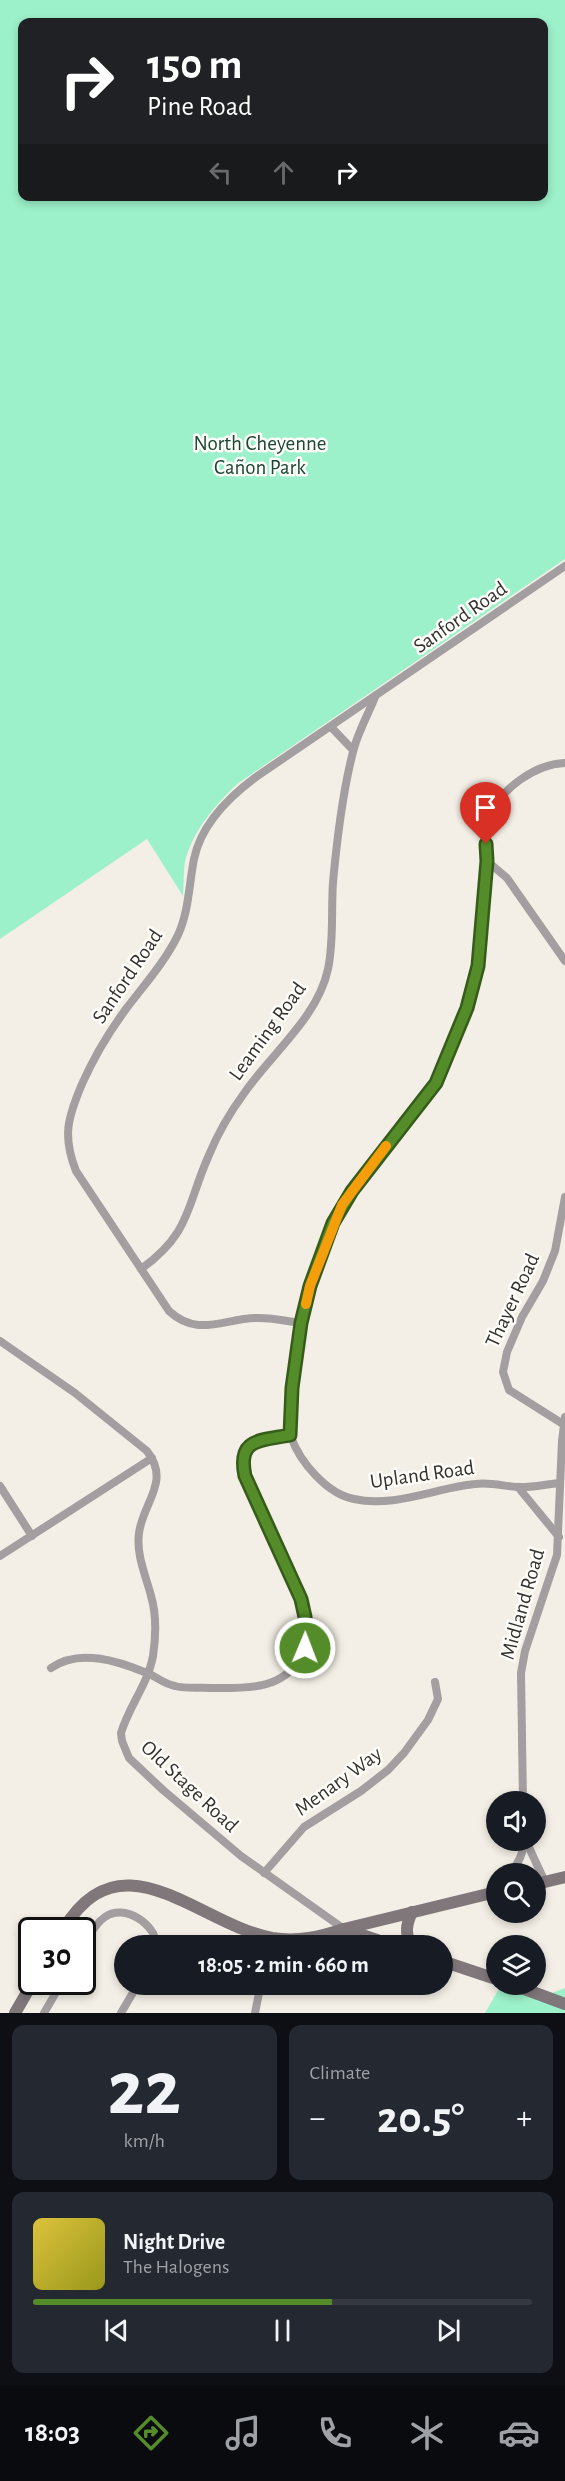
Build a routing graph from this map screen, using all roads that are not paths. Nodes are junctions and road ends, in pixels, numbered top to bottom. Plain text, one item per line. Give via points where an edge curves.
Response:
1 (565, 566) edge
2 (375, 697) junction
3 (331, 727) junction
4 (353, 750) junction
5 (565, 763) edge
6 (487, 861) junction
7 (565, 961) edge
8 (565, 1197) edge
9 (141, 1269) junction
10 (301, 1323) junction
11 (0, 1341) edge
12 (564, 1421) edge
13 (290, 1435) junction
14 (152, 1458) junction
15 (560, 1483) junction
16 (0, 1486) edge
17 (518, 1487) junction
18 (32, 1536) junction
19 (559, 1537) junction
20 (0, 1556) edge
21 (51, 1668) dead end
22 (149, 1674) junction
23 (435, 1682) dead end
24 (523, 1791) edge
25 (264, 1873) junction
26 (565, 1877) edge
27 (546, 1882) edge
28 (486, 1894) edge
29 (412, 1912) junction
30 (72, 1917) edge
31 (96, 1926) edge
32 (344, 1929) junction
33 (156, 1935) edge
34 (257, 1935) edge
35 (321, 1935) edge
36 (362, 1935) edge
37 (406, 1935) edge
38 (453, 1965) edge
39 (486, 1976) edge
40 (25, 1995) edge
41 (54, 1995) edge
42 (132, 1995) edge
43 (257, 1995) edge
44 (541, 1995) edge
45 (565, 2004) edge
46 (15, 2013) edge
47 (44, 2013) edge
48 (121, 2013) edge
49 (255, 2013) edge

1 - 2 street, Sanford Road
2 - 3 street, Sanford Road
2 - 4 street, Leaming Road
3 - 4 street
3 - 9 street, Sanford Road via 243,787 217,813 195,856 186,910 177,936 110,1032 71,1108 68,1147 76,1171
4 - 9 street, Leaming Road via 340,818 330,956 323,983 301,1023 230,1115 208,1156 179,1232 160,1255
5 - 6 street via 534,772 501,798 486,833
6 - 7 street via 507,878
6 - 10 street via 478,966 459,1032 430,1093 342,1205 310,1286
8 - 12 street, Thayer Road via 555,1250 507,1352 503,1372 509,1390
9 - 10 street, Sanford Road via 169,1311 194,1326 258,1318
10 - 13 street via 292,1378
11 - 14 street via 75,1393
12 - 15 street, Midland Road
13 - 17 street, Upland Road via 322,1482 355,1500 397,1500 475,1484
13 - 22 street via 249,1447 242,1456 242,1464 301,1599 306,1635 301,1658 275,1682 249,1688 178,1687
14 - 18 street
14 - 22 street, Old Stage Road via 158,1470 157,1480 138,1543 155,1619
15 - 17 street, Upland Road
15 - 19 street, Midland Road
16 - 18 street
17 - 19 street
18 - 20 street
19 - 24 street, Midland Road via 553,1570 522,1662
21 - 22 street via 70,1658 98,1658
22 - 25 street, Old Stage Road via 121,1733 129,1758 207,1829
23 - 25 street, Menary Way via 438,1699 404,1753 369,1785 304,1827
25 - 32 street, Old Stage Road
26 - 27 street
28 - 29 street
29 - 32 street
29 - 37 street via 406,1923
30 - 34 street via 96,1894 127,1885 162,1891
31 - 33 street via 114,1913 122,1912 145,1922
32 - 35 street
32 - 36 street
38 - 39 street
40 - 46 street
41 - 47 street
42 - 48 street
43 - 49 street
44 - 45 street

